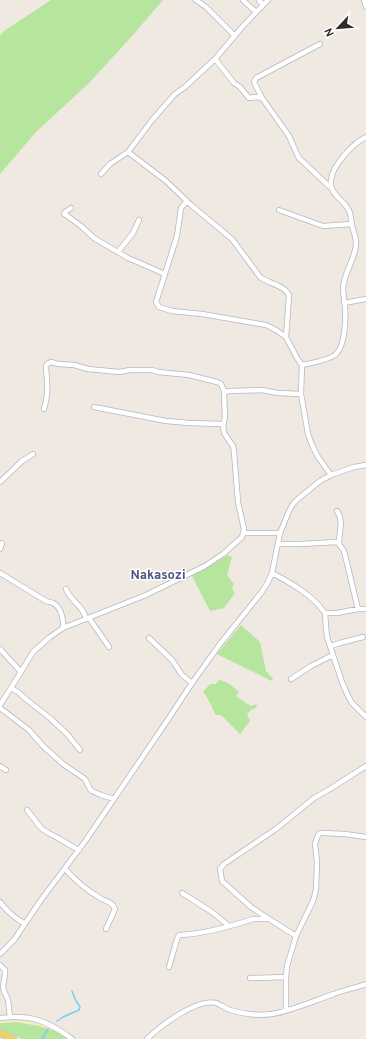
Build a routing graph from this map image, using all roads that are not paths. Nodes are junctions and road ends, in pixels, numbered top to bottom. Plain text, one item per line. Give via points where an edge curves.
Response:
1 (196, 0) edge
2 (243, 0) edge
3 (259, 0) edge
4 (268, 0) edge
5 (364, 0) edge
6 (263, 5) junction
7 (366, 7) edge
8 (256, 12) junction
9 (235, 36) junction
10 (320, 44) dead end
11 (215, 59) junction
12 (262, 98) junction
13 (366, 137) edge
14 (128, 152) junction
15 (101, 174) dead end
16 (330, 187) junction
17 (187, 201) junction
18 (71, 208) dead end
19 (279, 210) dead end
20 (139, 220) dead end
21 (352, 224) junction
22 (118, 252) junction
23 (165, 274) junction
24 (366, 299) edge
25 (344, 303) junction
26 (286, 337) junction
27 (302, 365) junction
28 (225, 393) junction
29 (301, 394) junction
30 (94, 407) dead end
31 (44, 409) dead end
32 (223, 424) junction
33 (33, 454) dead end
34 (366, 465) edge
35 (331, 475) junction
36 (0, 482) edge
37 (337, 511) dead end
38 (280, 533) junction
39 (244, 534) junction
40 (2, 543) dead end
41 (278, 544) junction
42 (340, 544) junction
43 (0, 549) edge
44 (0, 573) edge
45 (272, 573) junction
46 (66, 589) dead end
47 (358, 609) junction
48 (366, 609) edge
49 (325, 613) junction
50 (88, 618) junction
51 (63, 628) junction
52 (363, 637) dead end
53 (149, 638) dead end
54 (331, 646) junction
55 (109, 647) dead end
56 (0, 649) edge
57 (333, 655) junction
58 (21, 672) junction
59 (291, 679) dead end
60 (192, 683) junction
61 (11, 688) junction
62 (0, 705) edge
63 (0, 708) edge
64 (366, 717) edge
65 (80, 750) dead end
66 (0, 766) edge
67 (366, 766) edge
68 (6, 770) dead end
69 (114, 799) junction
70 (27, 810) dead end
71 (366, 838) edge
72 (79, 850) junction
73 (64, 868) junction
74 (182, 893) dead end
75 (0, 902) edge
76 (269, 919) junction
77 (25, 924) junction
78 (229, 926) junction
79 (106, 929) dead end
80 (296, 936) junction
81 (0, 954) edge
82 (0, 965) edge
83 (169, 967) dead end
84 (286, 977) junction
85 (250, 978) dead end
86 (366, 984) edge
87 (286, 1010) junction
88 (10, 1016) junction
89 (0, 1018) edge
90 (0, 1033) edge
91 (13, 1039) edge
92 (72, 1039) edge
93 (147, 1039) edge

1 - 9 street via 206,6
2 - 8 street
3 - 6 street
4 - 6 street
5 - 7 street
6 - 8 street
8 - 9 street
9 - 11 street
10 - 12 street via 256,78 254,82
11 - 12 street via 249,98
11 - 14 street via 175,94
12 - 16 street via 288,136 299,158
13 - 16 street via 353,146 334,170
14 - 15 street via 110,164
14 - 17 street
16 - 21 street via 348,209
17 - 23 street via 181,208 177,236
17 - 26 street via 232,239 260,277 289,293
18 - 22 street via 64,214 94,238
19 - 21 street via 317,225
20 - 22 street via 133,233
21 - 25 street via 356,243 344,283
22 - 23 street
23 - 26 street via 156,302 159,307 266,325
24 - 25 street
25 - 27 street via 342,343 336,355
26 - 27 street
27 - 29 street
28 - 29 street via 262,390
28 - 31 street via 221,384 189,375 152,370 119,372 51,362 46,367 48,395
28 - 32 street via 226,417
29 - 35 street via 312,445
30 - 32 street via 166,421
32 - 39 street via 224,433 233,446
33 - 36 street
34 - 35 street
35 - 38 street via 299,498 289,511
37 - 42 street via 342,524
38 - 39 street
38 - 41 street
39 - 50 street via 223,554 205,566 146,595
40 - 43 street
41 - 42 street
41 - 45 street
42 - 47 street
44 - 51 street via 46,601 54,603 64,622
45 - 49 street via 310,596
45 - 60 street via 261,594
46 - 50 street via 67,594
47 - 48 street
47 - 49 street
49 - 54 street via 327,637
50 - 51 street
50 - 55 street
51 - 58 street via 33,652
52 - 54 street
53 - 60 street
54 - 57 street
56 - 58 street
57 - 59 street
57 - 64 street via 348,696
58 - 61 street
60 - 69 street
61 - 62 street
61 - 65 street via 50,718
63 - 69 street via 29,730 63,764 85,779 92,791
66 - 68 street
67 - 76 street via 314,798 220,869 222,880
69 - 72 street
70 - 72 street via 41,828
71 - 80 street via 345,834 318,835 315,844 316,890
72 - 73 street
73 - 77 street
73 - 79 street via 95,894 113,904 115,908
74 - 78 street
75 - 77 street via 8,913
76 - 78 street via 253,919
76 - 80 street
77 - 81 street
78 - 83 street via 197,934 179,935
80 - 84 street
82 - 88 street via 5,970 3,987
84 - 85 street
84 - 87 street
86 - 87 street
87 - 93 street via 270,1014 246,1014 229,1010 216,1003 202,1004 165,1023
88 - 89 street
88 - 92 street via 45,1022
90 - 91 main road

